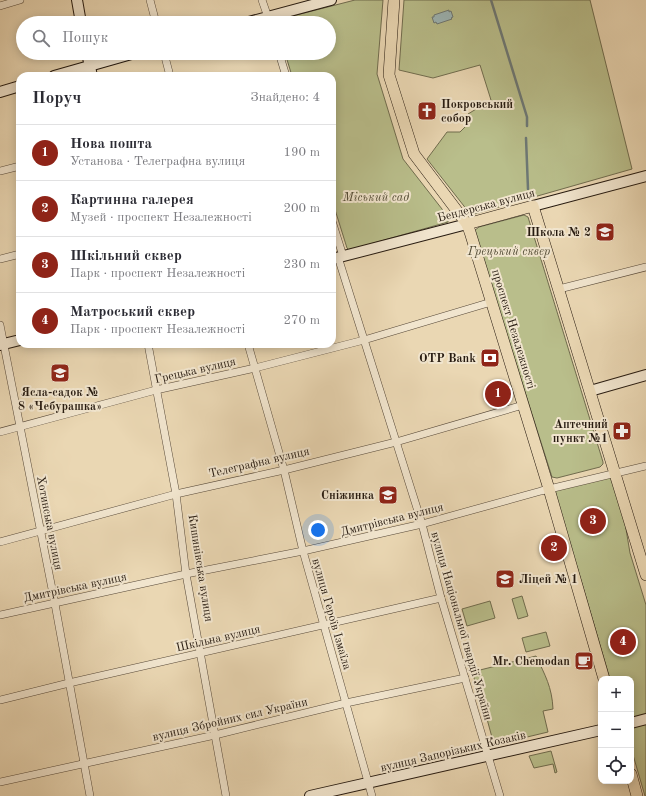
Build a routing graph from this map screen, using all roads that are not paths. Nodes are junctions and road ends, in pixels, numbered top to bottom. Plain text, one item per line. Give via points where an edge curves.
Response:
1 (20, 0) edge
2 (77, 0) edge
3 (150, 0) edge
4 (262, 0) edge
5 (331, 0) edge
6 (394, 0) edge
7 (0, 6) edge
8 (80, 16) edge
9 (154, 16) edge
10 (268, 16) edge
11 (281, 16) edge
12 (89, 60) edge
13 (118, 60) edge
14 (166, 60) edge
15 (281, 60) edge
16 (91, 71) edge
17 (169, 72) edge
18 (285, 72) edge
19 (16, 87) edge
20 (0, 92) edge
21 (16, 167) edge
22 (0, 171) edge
23 (646, 176) edge
24 (533, 206) junction
25 (467, 224) junction
26 (336, 245) edge
27 (16, 255) edge
28 (338, 257) edge
29 (0, 259) edge
30 (646, 267) edge
31 (559, 289) junction
32 (488, 303) dead end
33 (0, 325) edge
34 (364, 340) junction
35 (16, 341) edge
36 (2, 345) edge
37 (336, 347) edge
38 (149, 348) edge
39 (249, 348) edge
40 (333, 348) edge
41 (255, 368) junction
42 (646, 376) edge
43 (156, 390) junction
44 (590, 391) junction
45 (523, 405) junction
46 (20, 427) junction
47 (0, 432) edge
48 (396, 442) junction
49 (646, 466) edge
50 (284, 470) junction
51 (615, 473) junction
52 (549, 489) junction
53 (176, 494) junction
54 (422, 524) junction
55 (41, 531) junction
56 (0, 542) edge
57 (642, 550) edge
58 (303, 551) junction
59 (186, 574) junction
60 (646, 575) edge
61 (440, 598) junction
62 (55, 604) junction
63 (0, 615) edge
64 (324, 626) junction
65 (201, 653) junction
66 (603, 676) edge
67 (465, 678) junction
68 (69, 683) junction
69 (0, 700) edge
70 (346, 703) junction
71 (646, 720) edge
72 (634, 722) edge
73 (598, 731) edge
74 (215, 735) junction
75 (488, 756) junction
76 (85, 763) junction
77 (0, 782) edge
78 (368, 783) junction
79 (634, 784) edge
80 (90, 796) edge
81 (226, 796) edge
82 (310, 796) edge
83 (372, 796) edge
84 (500, 796) edge
85 (637, 796) edge

1 - 7 street
2 - 8 street
3 - 9 street
4 - 10 street
5 - 11 street
6 - 25 main road, проспект Незалежності via 389,74 414,154
12 - 16 street
13 - 16 street
14 - 17 street
15 - 18 street
19 - 20 street
21 - 22 street
23 - 24 street, Бендерська вулиця
24 - 25 main road, Бендерська вулиця
24 - 31 main road
25 - 28 street, Бендерська вулиця
25 - 45 main road, проспект Незалежності
26 - 28 street, вулиця Національної гвардії України
27 - 29 street
28 - 34 street, вулиця Національної гвардії України
30 - 31 street
31 - 44 main road
32 - 34 street, Грецька вулиця
33 - 36 street, Хотинська вулиця
34 - 37 street, Грецька вулиця
34 - 48 street, вулиця Національної гвардії України
35 - 36 street
36 - 46 street, Хотинська вулиця
38 - 43 street, Кишинівська вулиця
39 - 41 street, вулиця Героїв Ізмаїла
40 - 41 street, Грецька вулиця
41 - 43 street, Грецька вулиця
41 - 50 street, вулиця Героїв Ізмаїла
42 - 44 street
43 - 46 street, Грецька вулиця
43 - 53 street, Кишинівська вулиця
44 - 51 main road
45 - 48 street, Телеграфна вулиця
45 - 52 main road, проспект Незалежності
46 - 47 street, Грецька вулиця
46 - 55 street, Хотинська вулиця
48 - 50 street, Телеграфна вулиця
48 - 54 street, вулиця Національної гвардії України
49 - 51 street, Дмитрівська вулиця
50 - 53 street, Телеграфна вулиця
50 - 58 street, вулиця Героїв Ізмаїла
51 - 52 street, Дмитрівська вулиця
51 - 57 main road
52 - 54 street, Дмитрівська вулиця
52 - 66 main road, проспект Незалежності
53 - 55 street, Телеграфна вулиця
53 - 59 street, Кишинівська вулиця
54 - 58 street, Дмитрівська вулиця
54 - 61 street, вулиця Національної гвардії України
55 - 56 street, Телеграфна вулиця
55 - 62 street, Хотинська вулиця
57 - 60 main road
58 - 59 street, Дмитрівська вулиця
58 - 64 street, вулиця Героїв Ізмаїла
59 - 62 street, Дмитрівська вулиця
59 - 65 street, Кишинівська вулиця
61 - 64 street, Шкільна вулиця
61 - 67 street, вулиця Національної гвардії України
62 - 63 street, Дмитрівська вулиця
62 - 68 street, Хотинська вулиця
64 - 65 street, Шкільна вулиця
64 - 70 street, вулиця Героїв Ізмаїла
65 - 68 street, Шкільна вулиця
65 - 74 street, Кишинівська вулиця
67 - 70 street, вулиця Збройних сил України
67 - 75 street, вулиця Національної гвардії України
68 - 69 street, Шкільна вулиця
68 - 76 street, Хотинська вулиця
70 - 74 street, вулиця Збройних сил України
70 - 78 street, вулиця Героїв Ізмаїла
71 - 72 street
73 - 75 street, вулиця Запорізьких Козаків
74 - 76 street, вулиця Збройних сил України
74 - 81 street, Кишинівська вулиця
75 - 78 street, вулиця Запорізьких Козаків
75 - 84 street, вулиця Національної гвардії України
76 - 77 street, вулиця Збройних сил України
76 - 80 street, Хотинська вулиця
78 - 82 street, вулиця Запорізьких Козаків
78 - 83 street, вулиця Героїв Ізмаїла
79 - 85 main road

